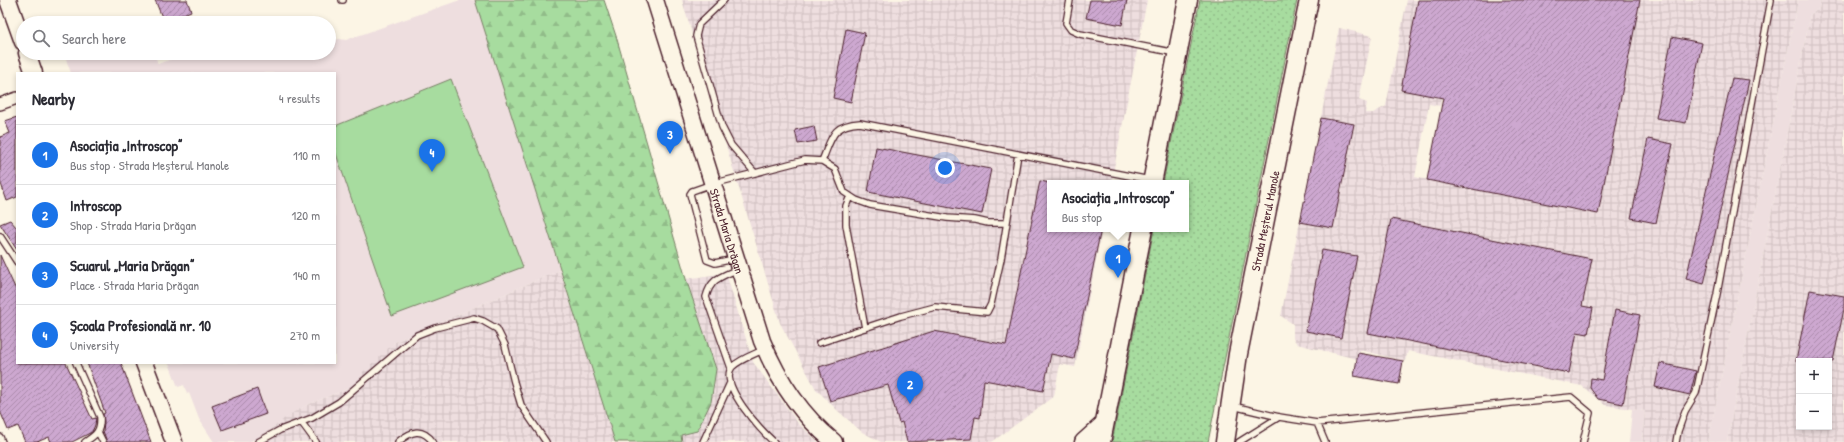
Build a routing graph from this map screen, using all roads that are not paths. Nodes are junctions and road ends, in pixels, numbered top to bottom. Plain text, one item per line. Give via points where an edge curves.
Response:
1 (8, 0) edge
2 (656, 0) edge
3 (724, 0) edge
4 (1070, 0) edge
5 (1188, 0) edge
6 (1309, 0) edge
7 (1771, 0) edge
8 (16, 22) edge
9 (1178, 53) junction
10 (29, 60) edge
11 (34, 72) edge
12 (16, 98) edge
13 (0, 104) edge
14 (1018, 154) junction
15 (822, 161) junction
16 (755, 173) junction
17 (1143, 180) edge
18 (1153, 180) edge
19 (712, 184) junction
20 (850, 196) junction
21 (1006, 223) junction
22 (1142, 232) edge
23 (0, 236) edge
24 (16, 260) edge
25 (736, 264) junction
26 (865, 328) junction
27 (819, 343) dead end
28 (765, 349) junction
29 (76, 364) edge
30 (144, 364) edge
31 (731, 368) junction
32 (730, 383) junction
33 (1230, 405) junction
34 (1279, 418) junction
35 (302, 422) junction
36 (1104, 423) junction
37 (1317, 423) junction
38 (98, 432) junction
39 (0, 437) edge
40 (2, 442) edge
41 (85, 442) edge
42 (103, 442) edge
43 (174, 442) edge
44 (258, 442) edge
45 (316, 442) edge
46 (398, 442) edge
47 (433, 442) edge
48 (546, 442) edge
49 (704, 442) edge
50 (774, 442) edge
51 (834, 442) edge
52 (1083, 442) edge
53 (1101, 442) edge
54 (1225, 442) edge
55 (1239, 442) edge
56 (1325, 442) edge
57 (1583, 442) edge
58 (1676, 442) edge

1 - 8 main road
2 - 19 main road, Strada Maria Drăgan
3 - 16 lane via 699,24 696,36 722,127 731,145
4 - 9 lane via 1066,22 1071,30 1080,34
5 - 9 main road
6 - 33 main road, Strada Meșterul Manole
7 - 58 lane via 1717,294 1696,393 1685,411
9 - 18 main road
10 - 11 main road
12 - 13 street
14 - 15 lane via 860,123 847,124 835,131
14 - 17 lane
14 - 21 lane
15 - 16 lane via 805,160
15 - 20 lane via 835,169 844,192
16 - 19 lane
19 - 25 main road, Strada Maria Drăgan
19 - 25 lane via 692,191 689,197 707,260
20 - 21 lane via 870,205 940,217
20 - 26 lane via 846,206 846,225
21 - 26 lane via 1001,259 987,312 935,307
22 - 36 main road
23 - 24 lane
25 - 28 main road, Strada Maria Drăgan
25 - 31 lane via 714,280 706,297
26 - 27 lane
28 - 31 lane
28 - 51 main road, Strada Maria Drăgan via 795,401 809,419
29 - 38 lane via 96,407 100,425
30 - 43 main road
31 - 32 lane
32 - 49 lane
32 - 50 lane via 753,421
33 - 34 lane
33 - 54 main road, Strada Meșterul Manole
34 - 37 lane
34 - 55 lane
35 - 44 lane
35 - 45 lane
35 - 48 lane via 339,402 416,335 474,318 497,329 505,344 521,405
36 - 52 main road
36 - 53 main road
37 - 56 lane
37 - 57 lane via 1571,396 1590,413
38 - 41 lane
38 - 42 lane
39 - 40 lane
46 - 47 lane via 416,432 427,435

